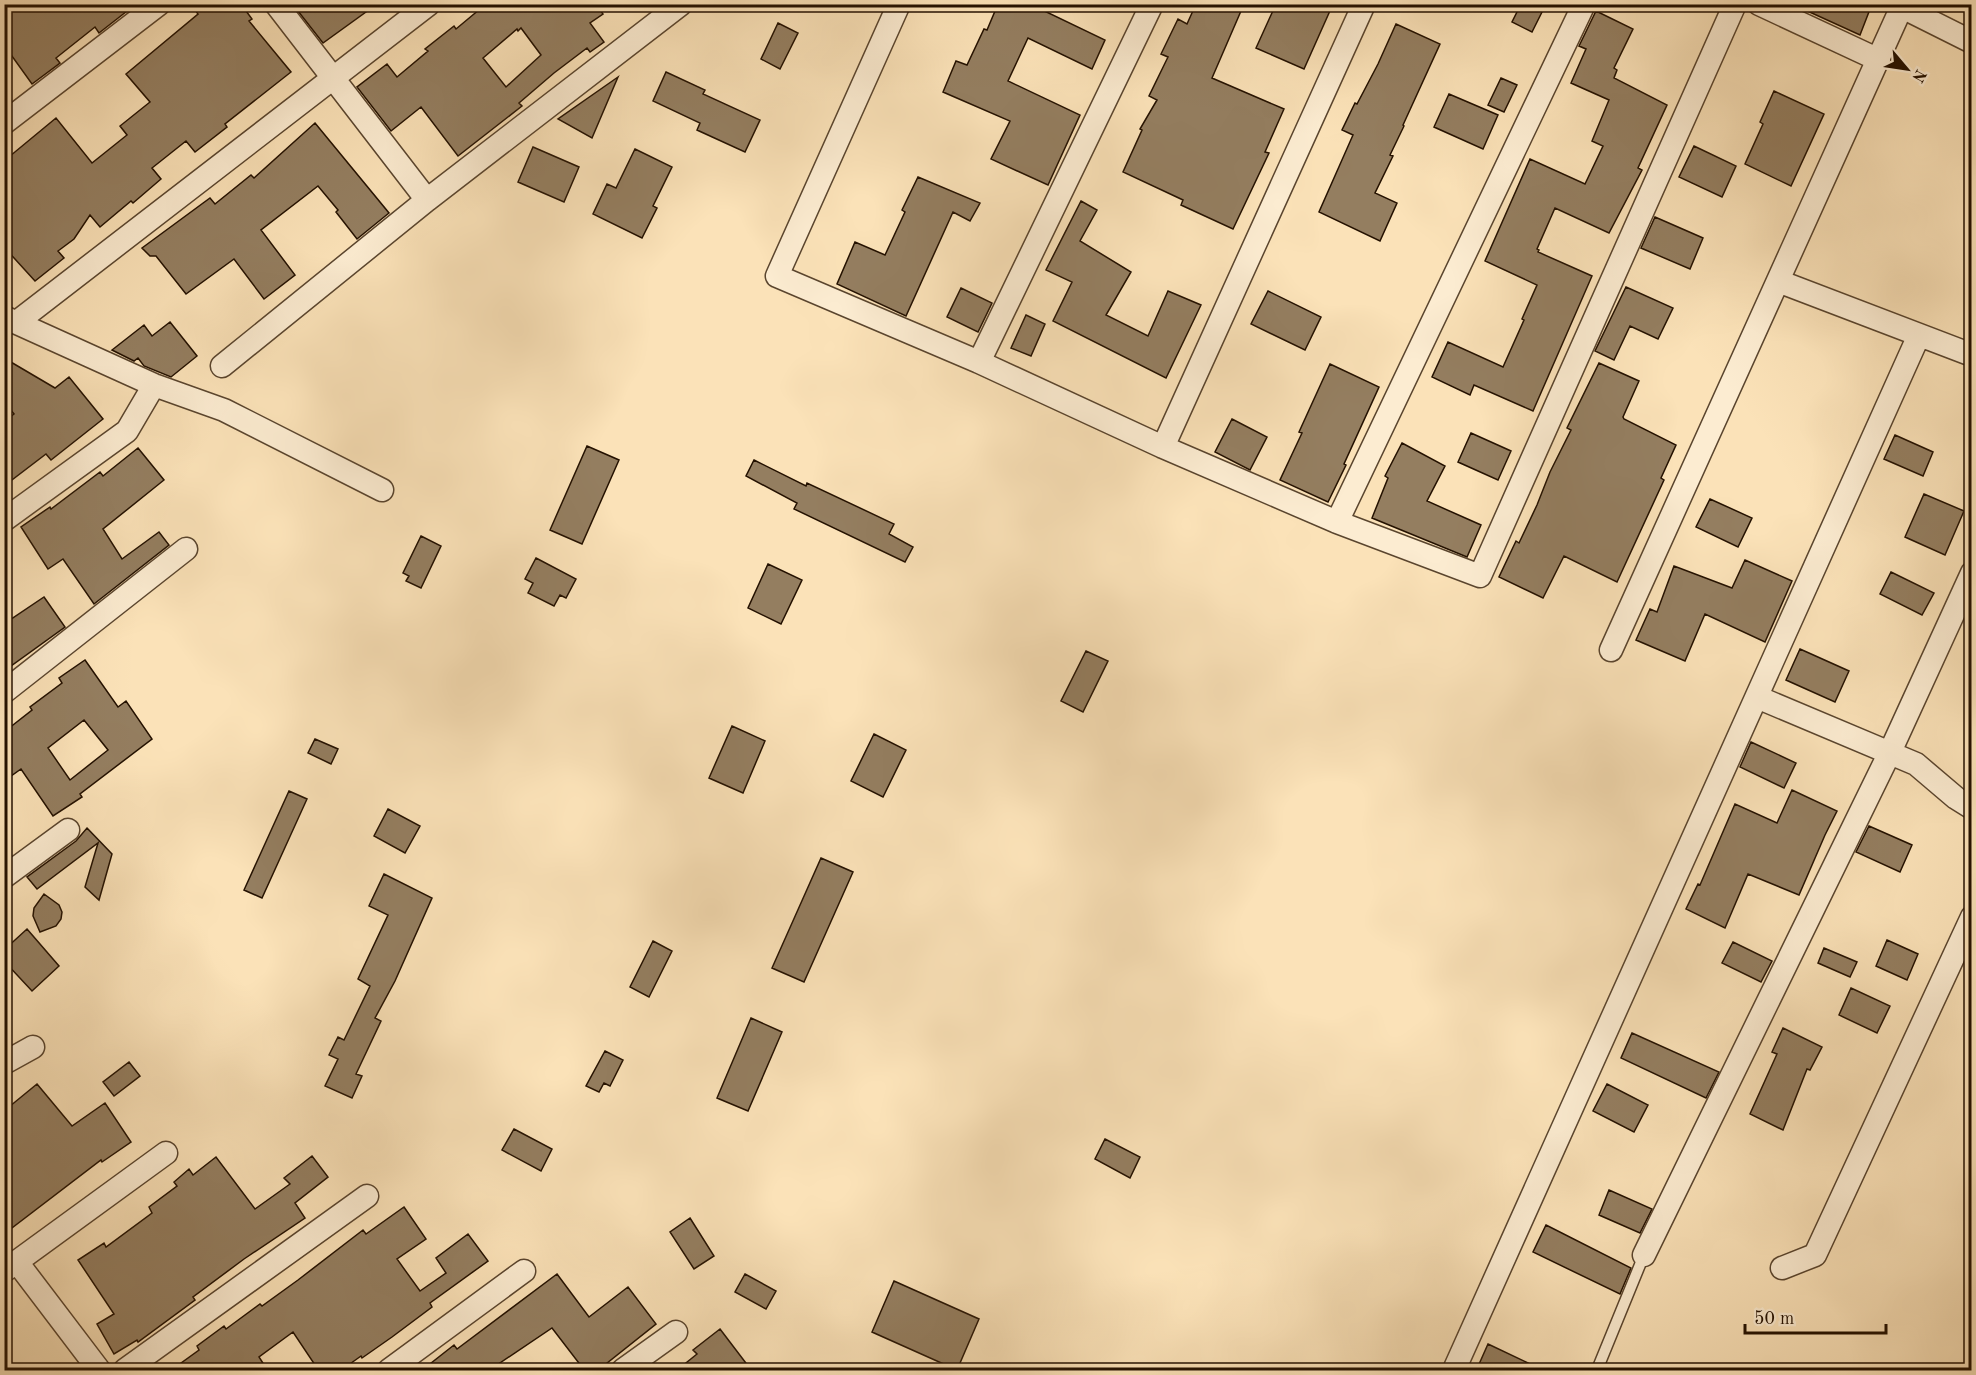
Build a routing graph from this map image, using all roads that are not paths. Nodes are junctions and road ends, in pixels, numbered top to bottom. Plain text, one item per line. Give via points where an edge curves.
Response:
1 (159, 4) edge
2 (276, 4) edge
3 (429, 4) edge
4 (681, 4) edge
5 (899, 4) edge
6 (1152, 4) edge
7 (1364, 4) edge
8 (1584, 4) edge
9 (1735, 4) edge
10 (1759, 4) edge
11 (1903, 6) edge
12 (1971, 42) edge
13 (1879, 60) junction
14 (334, 79) junction
15 (4, 123) edge
16 (427, 201) junction
17 (1778, 281) junction
18 (11, 320) edge
19 (1919, 334) junction
20 (1971, 355) edge
21 (979, 363) junction
22 (222, 366) dead end
23 (154, 385) junction
24 (1163, 447) junction
25 (382, 490) dead end
26 (4, 520) edge
27 (1337, 522) junction
28 (186, 549) dead end
29 (1971, 573) edge
30 (1611, 650) dead end
31 (4, 692) edge
32 (1757, 697) junction
33 (1890, 752) junction
34 (1971, 808) edge
35 (68, 830) dead end
36 (4, 877) edge
37 (1971, 917) edge
38 (33, 1047) dead end
39 (4, 1063) edge
40 (166, 1153) dead end
41 (367, 1196) dead end
42 (1644, 1256) joint
43 (11, 1267) edge
44 (1782, 1268) dead end
45 (524, 1271) dead end
46 (676, 1332) dead end
47 (99, 1371) edge
48 (125, 1371) edge
49 (389, 1371) edge
50 (623, 1371) edge
51 (1454, 1371) edge
52 (1597, 1371) edge

1 - 15 street
2 - 14 street
3 - 14 street
4 - 16 street
5 - 21 street via 777,276
6 - 21 street
7 - 24 street
8 - 27 street
9 - 27 street via 1480,576
10 - 13 street
11 - 12 street
11 - 13 street
13 - 17 street
14 - 16 street
14 - 18 street
16 - 22 street
17 - 19 street
17 - 30 street
18 - 23 street
19 - 20 street
19 - 32 street
21 - 24 street
23 - 25 street via 224,410
23 - 26 street via 127,431
24 - 27 street
28 - 31 street
29 - 33 street
32 - 33 street
32 - 51 street
33 - 34 street via 1916,764
33 - 42 street
35 - 36 street
37 - 44 street via 1815,1255
38 - 39 street
40 - 43 street
41 - 48 street
42 - 52 lane
43 - 47 street
45 - 49 street
46 - 50 street

